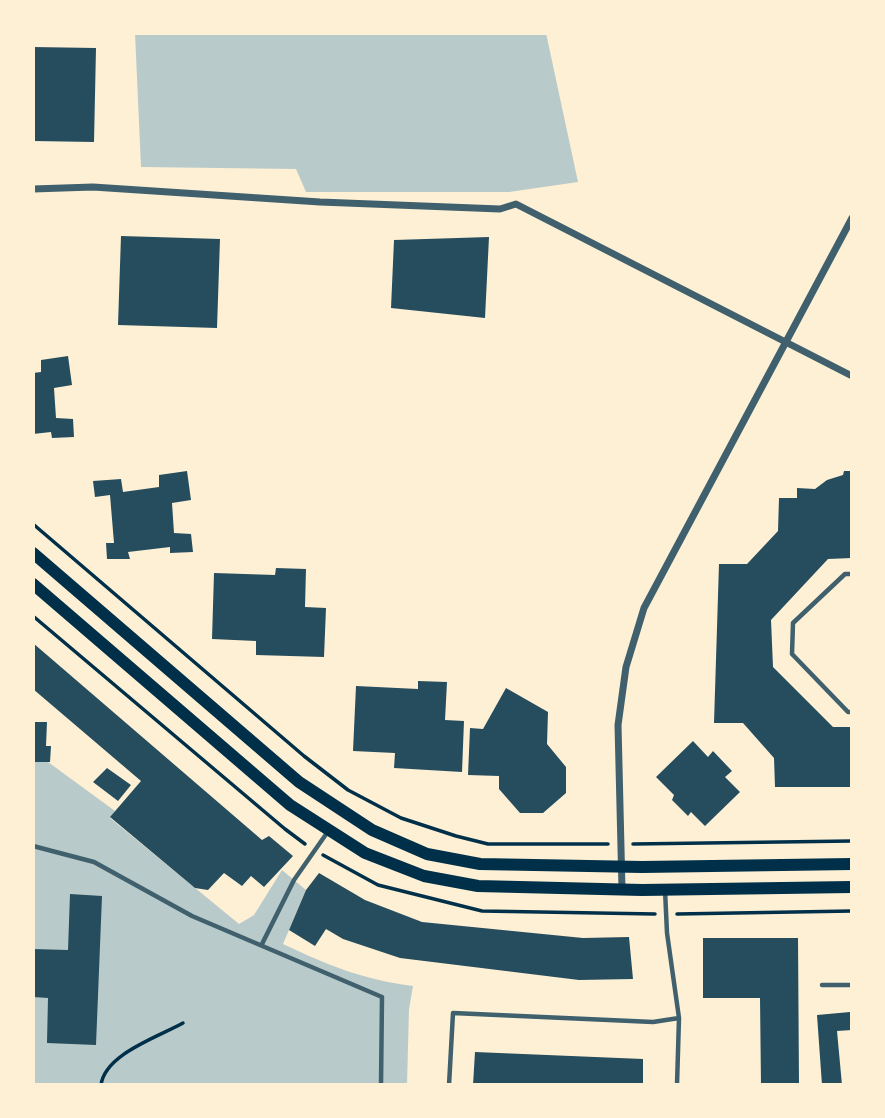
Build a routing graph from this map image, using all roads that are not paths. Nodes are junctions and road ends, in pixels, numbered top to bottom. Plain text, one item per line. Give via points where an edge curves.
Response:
1 (33, 189) edge
2 (852, 218) edge
3 (785, 344) junction
4 (852, 376) edge
5 (33, 553) edge
6 (852, 574) edge
7 (33, 584) edge
8 (852, 712) edge
9 (329, 830) junction
10 (33, 846) edge
11 (852, 864) edge
12 (622, 866) junction
13 (852, 887) edge
14 (622, 889) junction
15 (665, 890) junction
16 (262, 944) junction
17 (822, 985) dead end
18 (852, 985) edge
19 (679, 1018) junction
20 (381, 1085) edge
21 (449, 1085) edge
22 (677, 1085) edge

1 - 3 street via 93,187 500,209 516,204
2 - 3 street
3 - 4 street
3 - 12 street via 644,608 626,667 618,725
5 - 12 main road via 299,782 372,830 427,854 480,864
6 - 8 lane via 845,574 793,623 792,654
7 - 9 main road via 290,805
9 - 14 main road via 365,853 424,876 478,886
9 - 16 lane via 294,880
10 - 16 lane via 94,862 192,916
11 - 12 main road
12 - 14 street
13 - 15 main road
14 - 15 main road
15 - 19 lane
16 - 20 lane via 382,997
17 - 18 lane
19 - 21 lane via 653,1022 453,1013
19 - 22 lane

